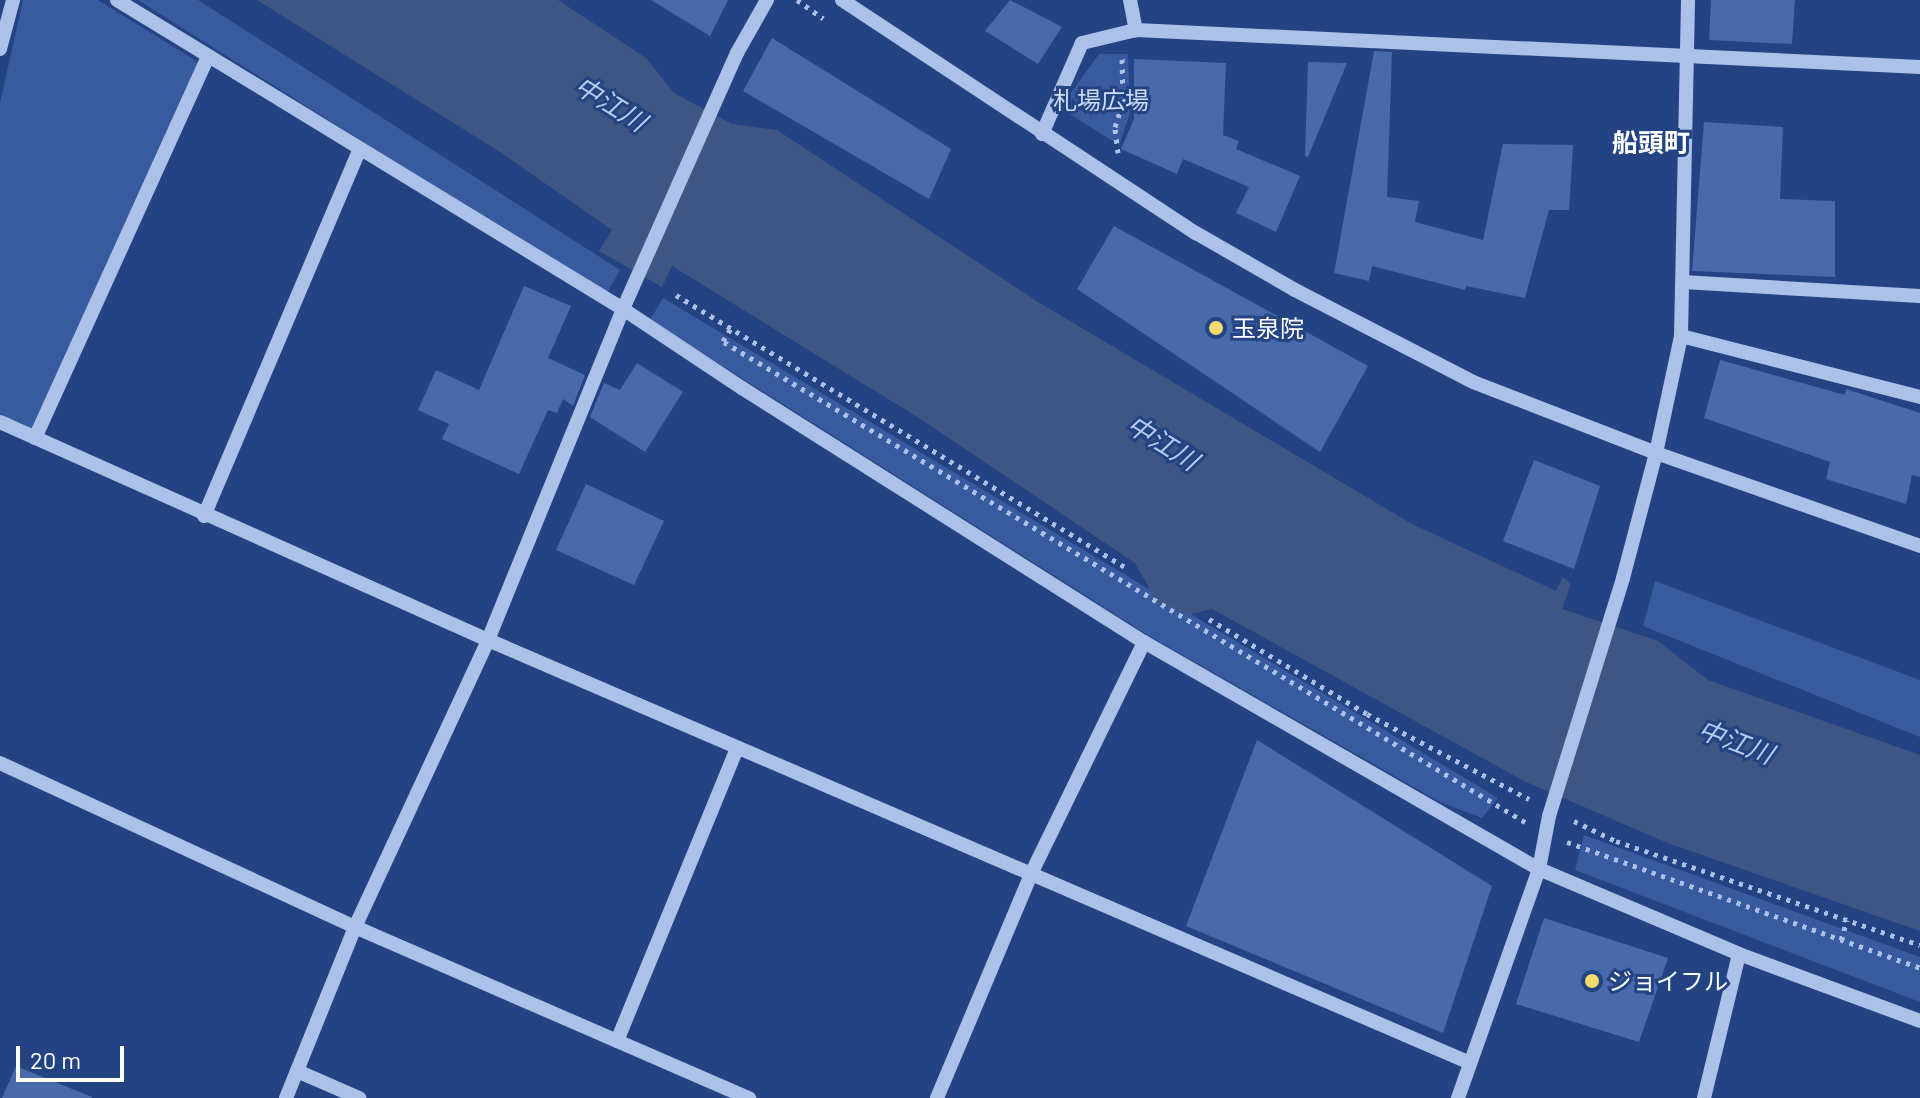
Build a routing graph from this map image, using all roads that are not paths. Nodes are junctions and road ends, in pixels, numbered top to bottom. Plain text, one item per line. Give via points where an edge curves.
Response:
1 (13, 0) edge
2 (117, 0) edge
3 (767, 0) edge
4 (842, 0) edge
5 (1130, 0) edge
6 (1688, 0) edge
7 (1136, 30) junction
8 (0, 49) edge
9 (1690, 55) junction
10 (208, 56) junction
11 (1920, 67) edge
12 (1042, 134) junction
13 (360, 149) junction
14 (1683, 282) junction
15 (1920, 296) edge
16 (623, 309) junction
17 (1681, 336) junction
18 (1920, 397) edge
19 (0, 422) edge
20 (35, 438) junction
21 (1656, 453) junction
22 (204, 516) junction
23 (1920, 546) edge
24 (488, 640) junction
25 (1144, 642) junction
26 (737, 748) junction
27 (0, 763) edge
28 (1539, 869) junction
29 (1031, 874) junction
30 (355, 927) junction
31 (1739, 954) junction
32 (1920, 1021) edge
33 (617, 1041) junction
34 (1470, 1063) junction
35 (297, 1071) junction
36 (286, 1098) edge
37 (359, 1098) edge
38 (749, 1098) edge
39 (937, 1098) edge
40 (1458, 1098) edge
41 (1704, 1098) edge

1 - 8 street
2 - 10 street
3 - 16 street via 737,53
4 - 12 street
5 - 7 street
6 - 9 street
7 - 9 street
7 - 12 street via 1082,43
9 - 11 street
9 - 14 street
10 - 13 street
10 - 20 street
12 - 21 street via 1295,290 1473,382
13 - 16 street
13 - 22 street
14 - 15 street
14 - 17 street
16 - 24 street
16 - 25 street
17 - 18 street
17 - 21 street
19 - 20 street
20 - 22 street
21 - 23 street
21 - 28 street, bridge via 1549,816
22 - 24 street
24 - 26 street
24 - 30 street
25 - 28 street
25 - 29 street
26 - 29 street
26 - 33 street
27 - 30 street
28 - 31 street
28 - 34 street
29 - 34 street
29 - 39 street
30 - 33 street
30 - 35 street
31 - 32 street
31 - 41 street
33 - 38 street
34 - 40 street
35 - 36 street
35 - 37 street

